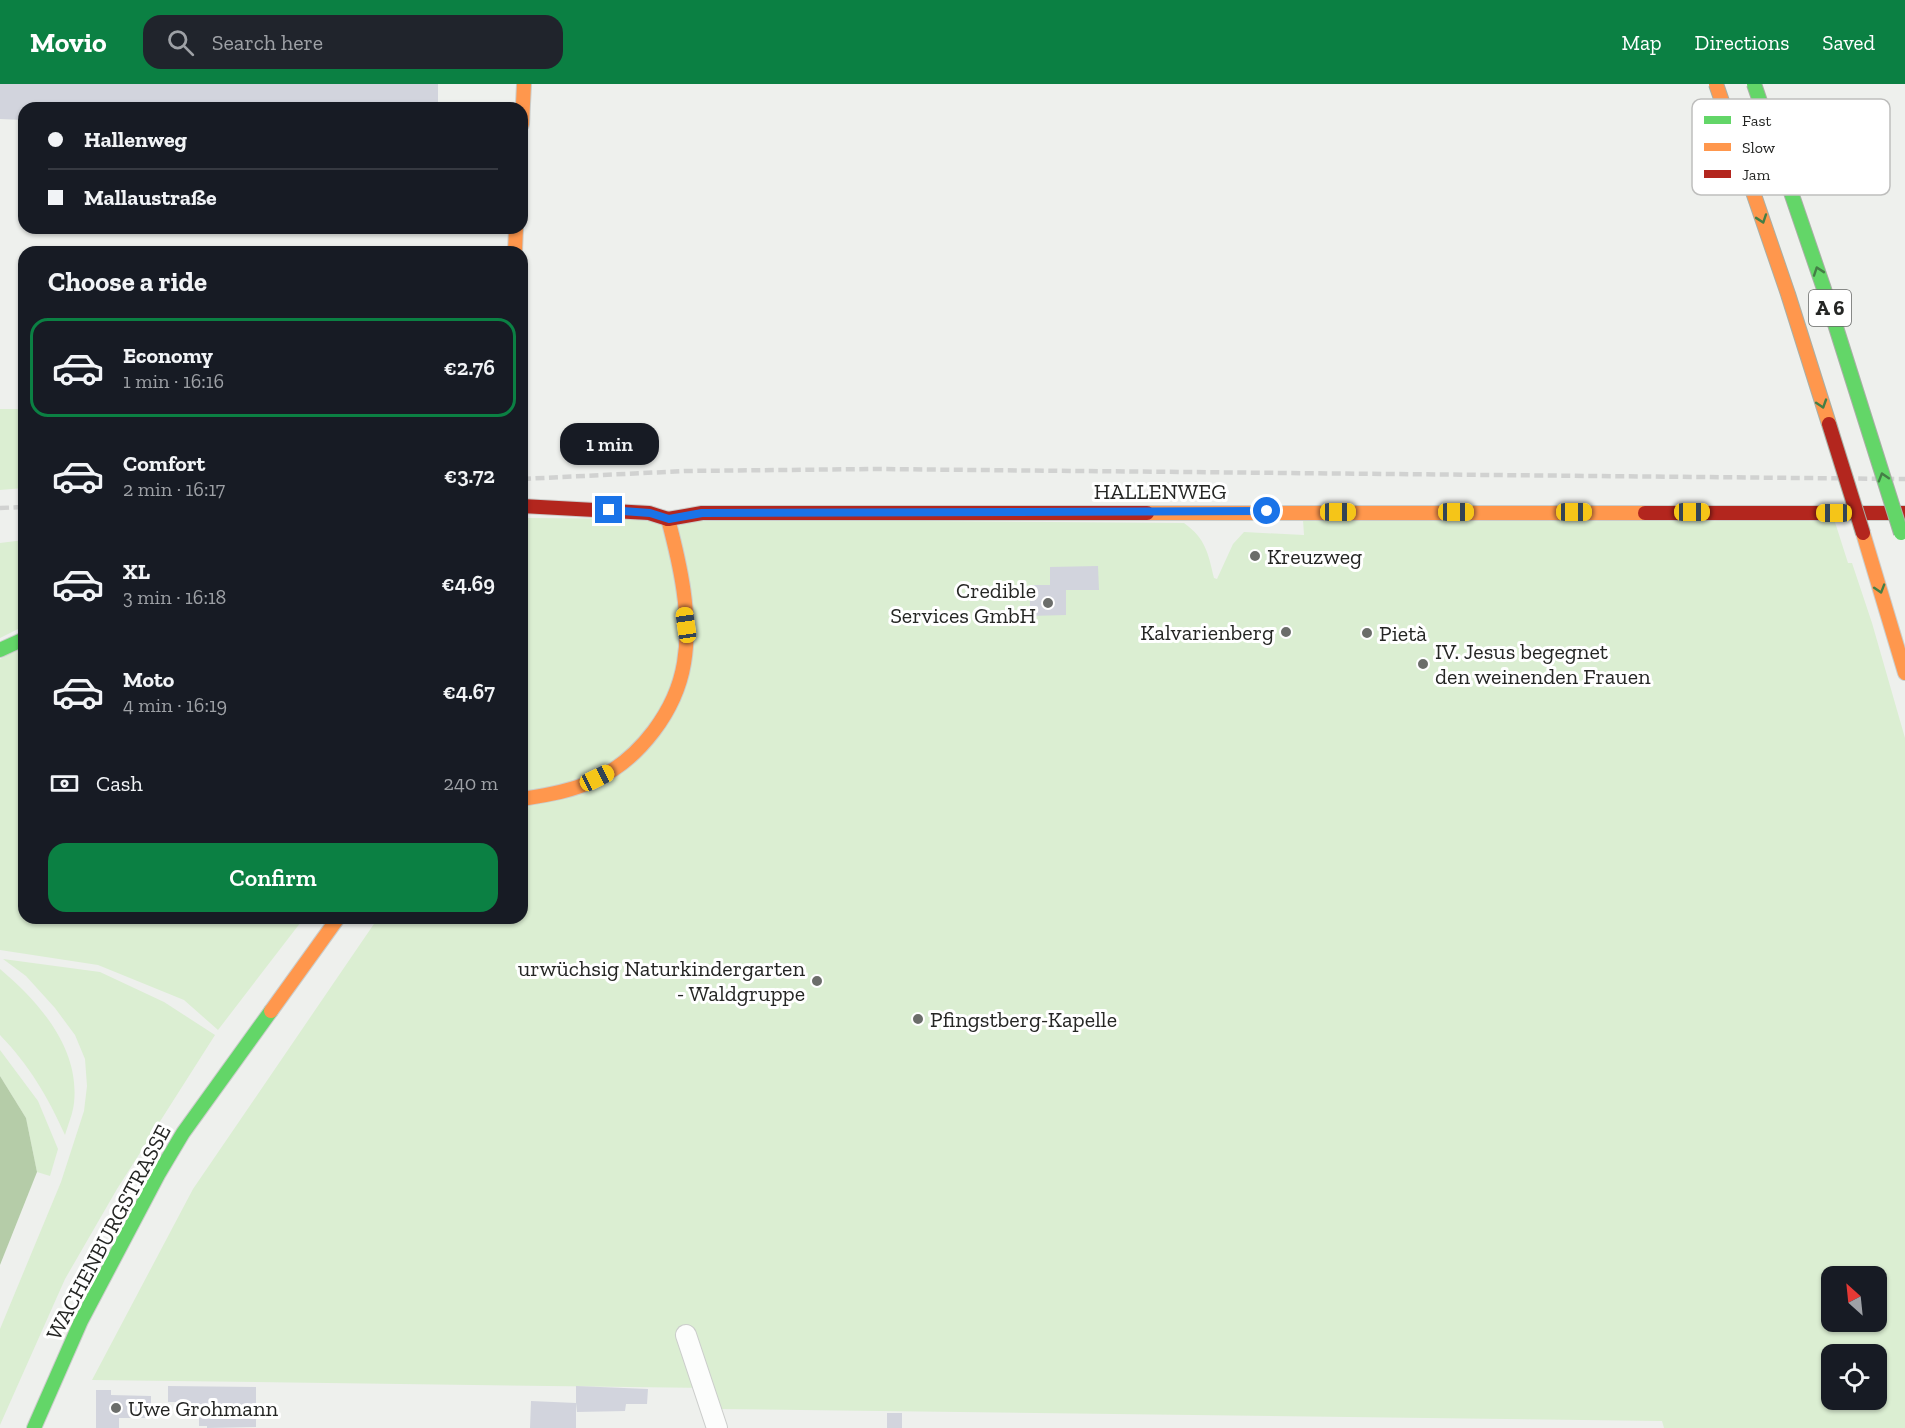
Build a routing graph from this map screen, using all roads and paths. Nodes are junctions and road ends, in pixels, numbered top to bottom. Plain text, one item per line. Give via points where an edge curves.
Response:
1 (524, 84) edge
2 (1716, 84) edge
3 (1754, 84) edge
4 (1721, 99) edge
5 (1759, 99) edge
6 (523, 102) edge
7 (1754, 195) edge
8 (1792, 195) edge
9 (528, 506) edge
10 (1905, 513) edge
11 (669, 519) junction
12 (1903, 540) edge
13 (18, 642) edge
14 (0, 650) edge
15 (1905, 673) edge
16 (528, 798) edge
17 (334, 924) edge
18 (686, 1335) dead end
19 (34, 1428) edge
20 (717, 1428) edge

1 - 6 main road
2 -> 4 main road, A 6, bridge
5 -> 3 main road, A 6, bridge
7 -> 15 main road, A 6, bridge
12 -> 8 main road, A 6, bridge
9 - 11 main road via 650,513
10 - 11 main road, HALLENWEG via 702,513
11 - 16 main road via 686,625 684,664 676,693 642,746 615,769 579,786
13 - 14 main road
17 - 19 main road, WACHENBURGSTRASSE via 183,1133 158,1175 81,1321
18 - 20 street

